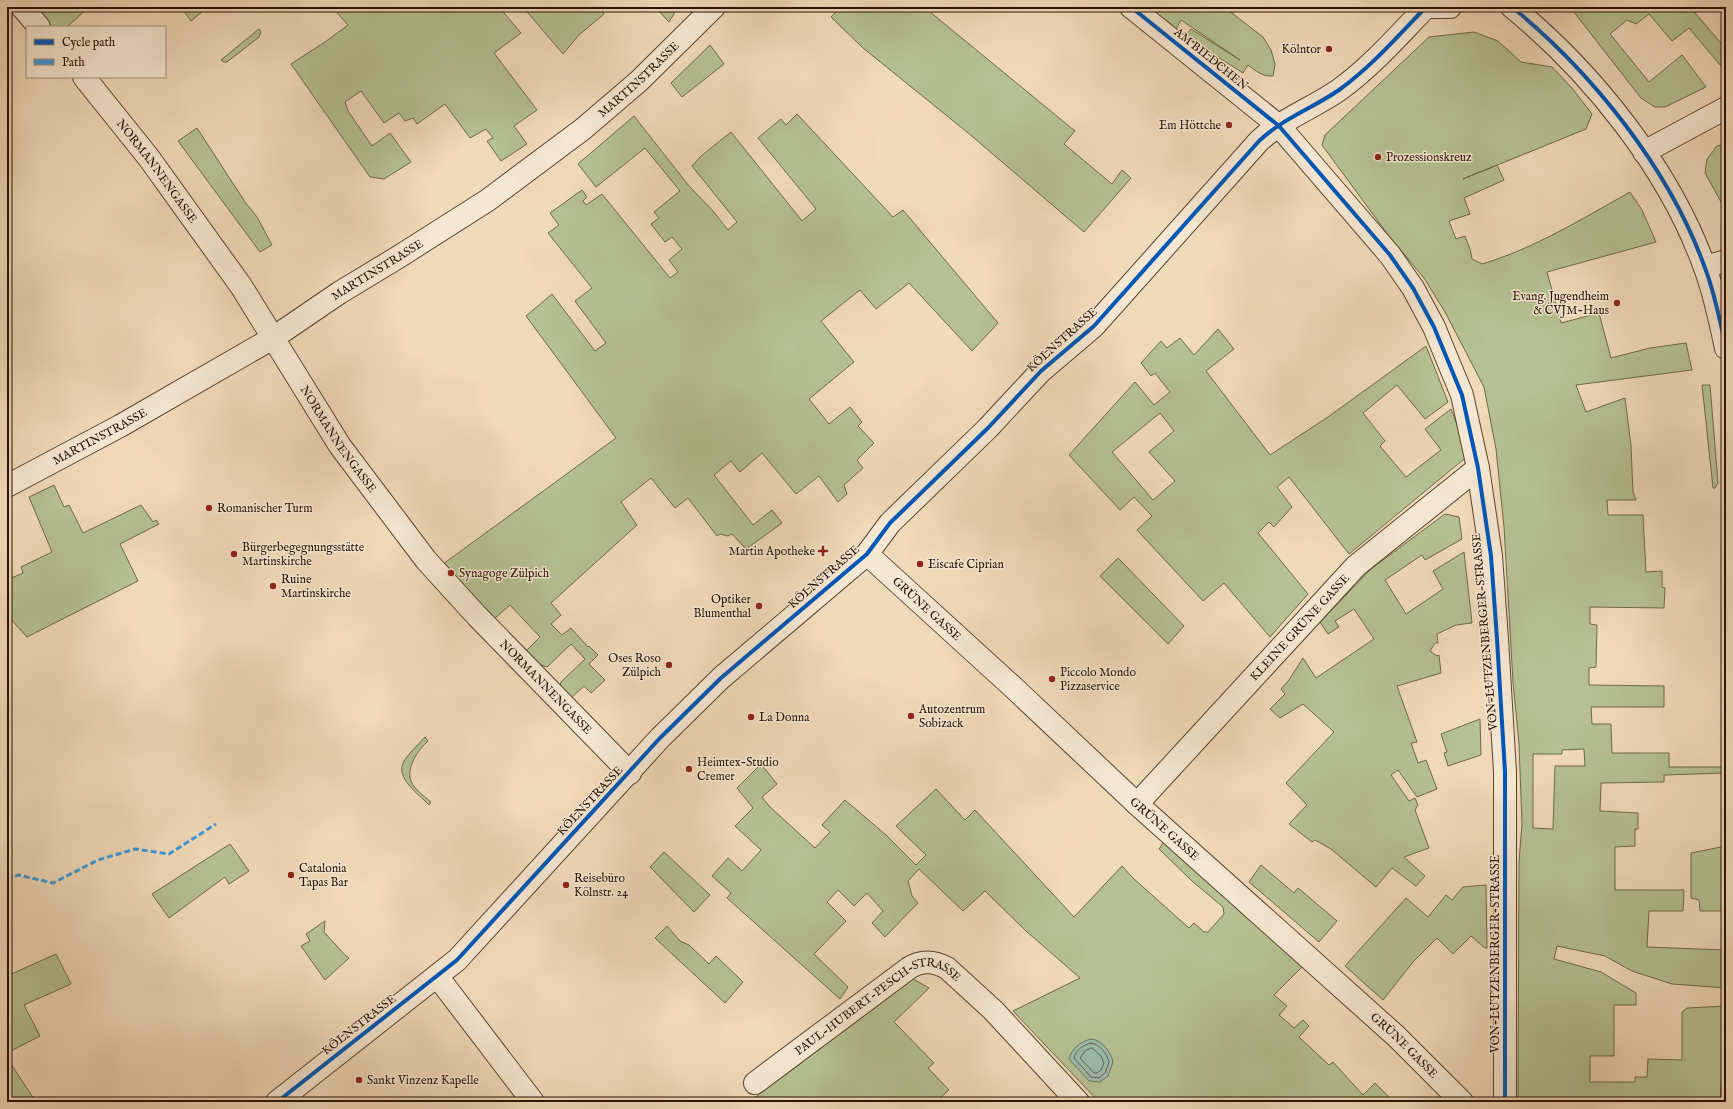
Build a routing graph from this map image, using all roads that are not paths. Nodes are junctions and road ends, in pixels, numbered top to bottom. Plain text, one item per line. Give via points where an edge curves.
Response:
1 (22, 7) edge
2 (714, 7) edge
3 (1130, 7) edge
4 (1426, 7) edge
5 (1429, 7) edge
6 (1450, 7) edge
7 (1512, 7) edge
8 (38, 26) edge
9 (85, 78) edge
10 (1726, 108) edge
11 (1279, 126) junction
12 (1644, 152) junction
13 (1726, 261) edge
14 (1705, 267) junction
15 (273, 338) junction
16 (1726, 348) edge
17 (1478, 468) junction
18 (7, 486) edge
19 (867, 554) junction
20 (630, 773) junction
21 (1137, 804) junction
22 (437, 976) junction
23 (755, 1083) dead end
24 (277, 1102) edge
25 (534, 1102) edge
26 (1078, 1102) edge
27 (1462, 1102) edge
28 (1505, 1102) edge

1 - 8 street
2 - 15 street, MARTINSTRASSE via 639,81 555,151 458,220 339,293
3 - 11 street, AM BILDCHEN
4 - 11 street, KÖLNSTRASSE via 1353,79 1326,99
5 - 6 street
7 - 12 street via 1566,57 1606,100
9 - 15 street, NORMANNENGASSE via 149,158 241,286
10 - 12 street
11 - 17 street, VON-LUTZENBERGER-STRASSE via 1390,255 1413,288 1456,376 1467,413
11 - 19 street, KÖLNSTRASSE via 1259,142 1094,326 1041,371 988,428 890,523
12 - 14 street via 1693,238
13 - 14 street
14 - 16 street
15 - 18 street, MARTINSTRASSE via 120,426
15 - 20 street, NORMANNENGASSE via 348,458 426,560
17 - 21 street, KLEINE GRÜNE GASSE via 1356,566
17 - 28 street, VON-LUTZENBERGER-STRASSE via 1491,556 1505,772
19 - 20 street, KÖLNSTRASSE via 721,678 660,738
19 - 21 street, GRÜNE GASSE
20 - 22 street, KÖLNSTRASSE via 470,947
21 - 27 street, GRÜNE GASSE via 1396,1036
22 - 24 street, KÖLNSTRASSE
22 - 25 street
23 - 26 street, PAUL-HUBERT-PESCH-STRASSE via 909,968 929,962 947,968 993,1010

